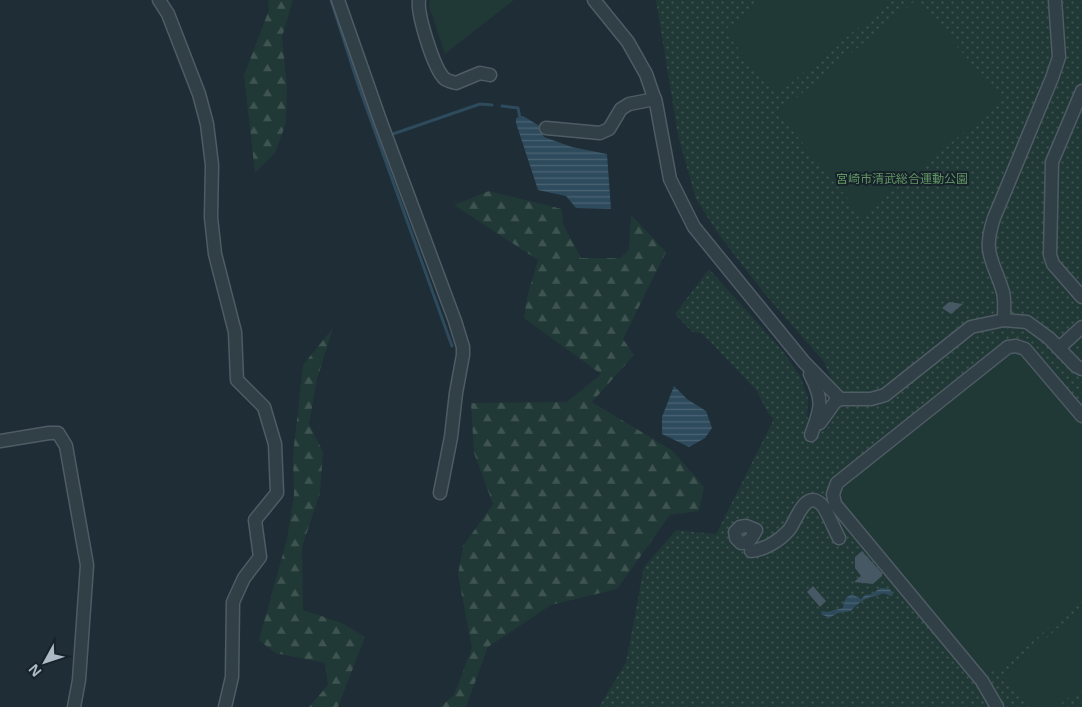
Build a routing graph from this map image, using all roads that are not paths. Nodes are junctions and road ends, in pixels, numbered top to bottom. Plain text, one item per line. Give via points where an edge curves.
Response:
1 (159, 0) edge
2 (338, 0) edge
3 (419, 0) edge
4 (594, 0) edge
5 (1055, 0) edge
6 (490, 75) dead end
7 (1082, 90) edge
8 (655, 99) junction
9 (546, 128) dead end
10 (1082, 297) edge
11 (1004, 320) junction
12 (1082, 327) edge
13 (1059, 348) junction
14 (804, 362) junction
15 (1082, 369) edge
16 (837, 396) junction
17 (1082, 416) edge
18 (0, 441) edge
19 (440, 494) dead end
20 (839, 538) dead end
21 (751, 551) dead end
22 (74, 707) edge
23 (225, 707) edge
24 (997, 707) edge

1 - 23 street via 168,14 199,94 207,124 215,254 235,332 236,380 264,407 275,444 277,493 255,520 260,557 244,578 233,602 232,677
2 - 19 street via 463,347
3 - 6 street via 422,26 439,72 446,80 456,83 480,73
4 - 8 street via 628,42 646,74
5 - 11 street via 1059,57 988,240 989,253 1004,294
7 - 10 street via 1052,162 1050,255 1053,264
8 - 9 street via 629,104 609,129 600,133
8 - 14 street via 670,179 694,227
11 - 13 street via 1027,322
11 - 16 street via 971,327 885,395 871,399
12 - 13 street
13 - 15 street
14 - 16 street
14 - 16 street via 819,390 821,409 811,435
17 - 24 street via 1025,349 1008,347 837,483 833,494 834,504 982,681
18 - 22 street via 58,433 66,446 87,565 79,680
20 - 21 street via 826,509 820,503 808,501 790,530 760,550

